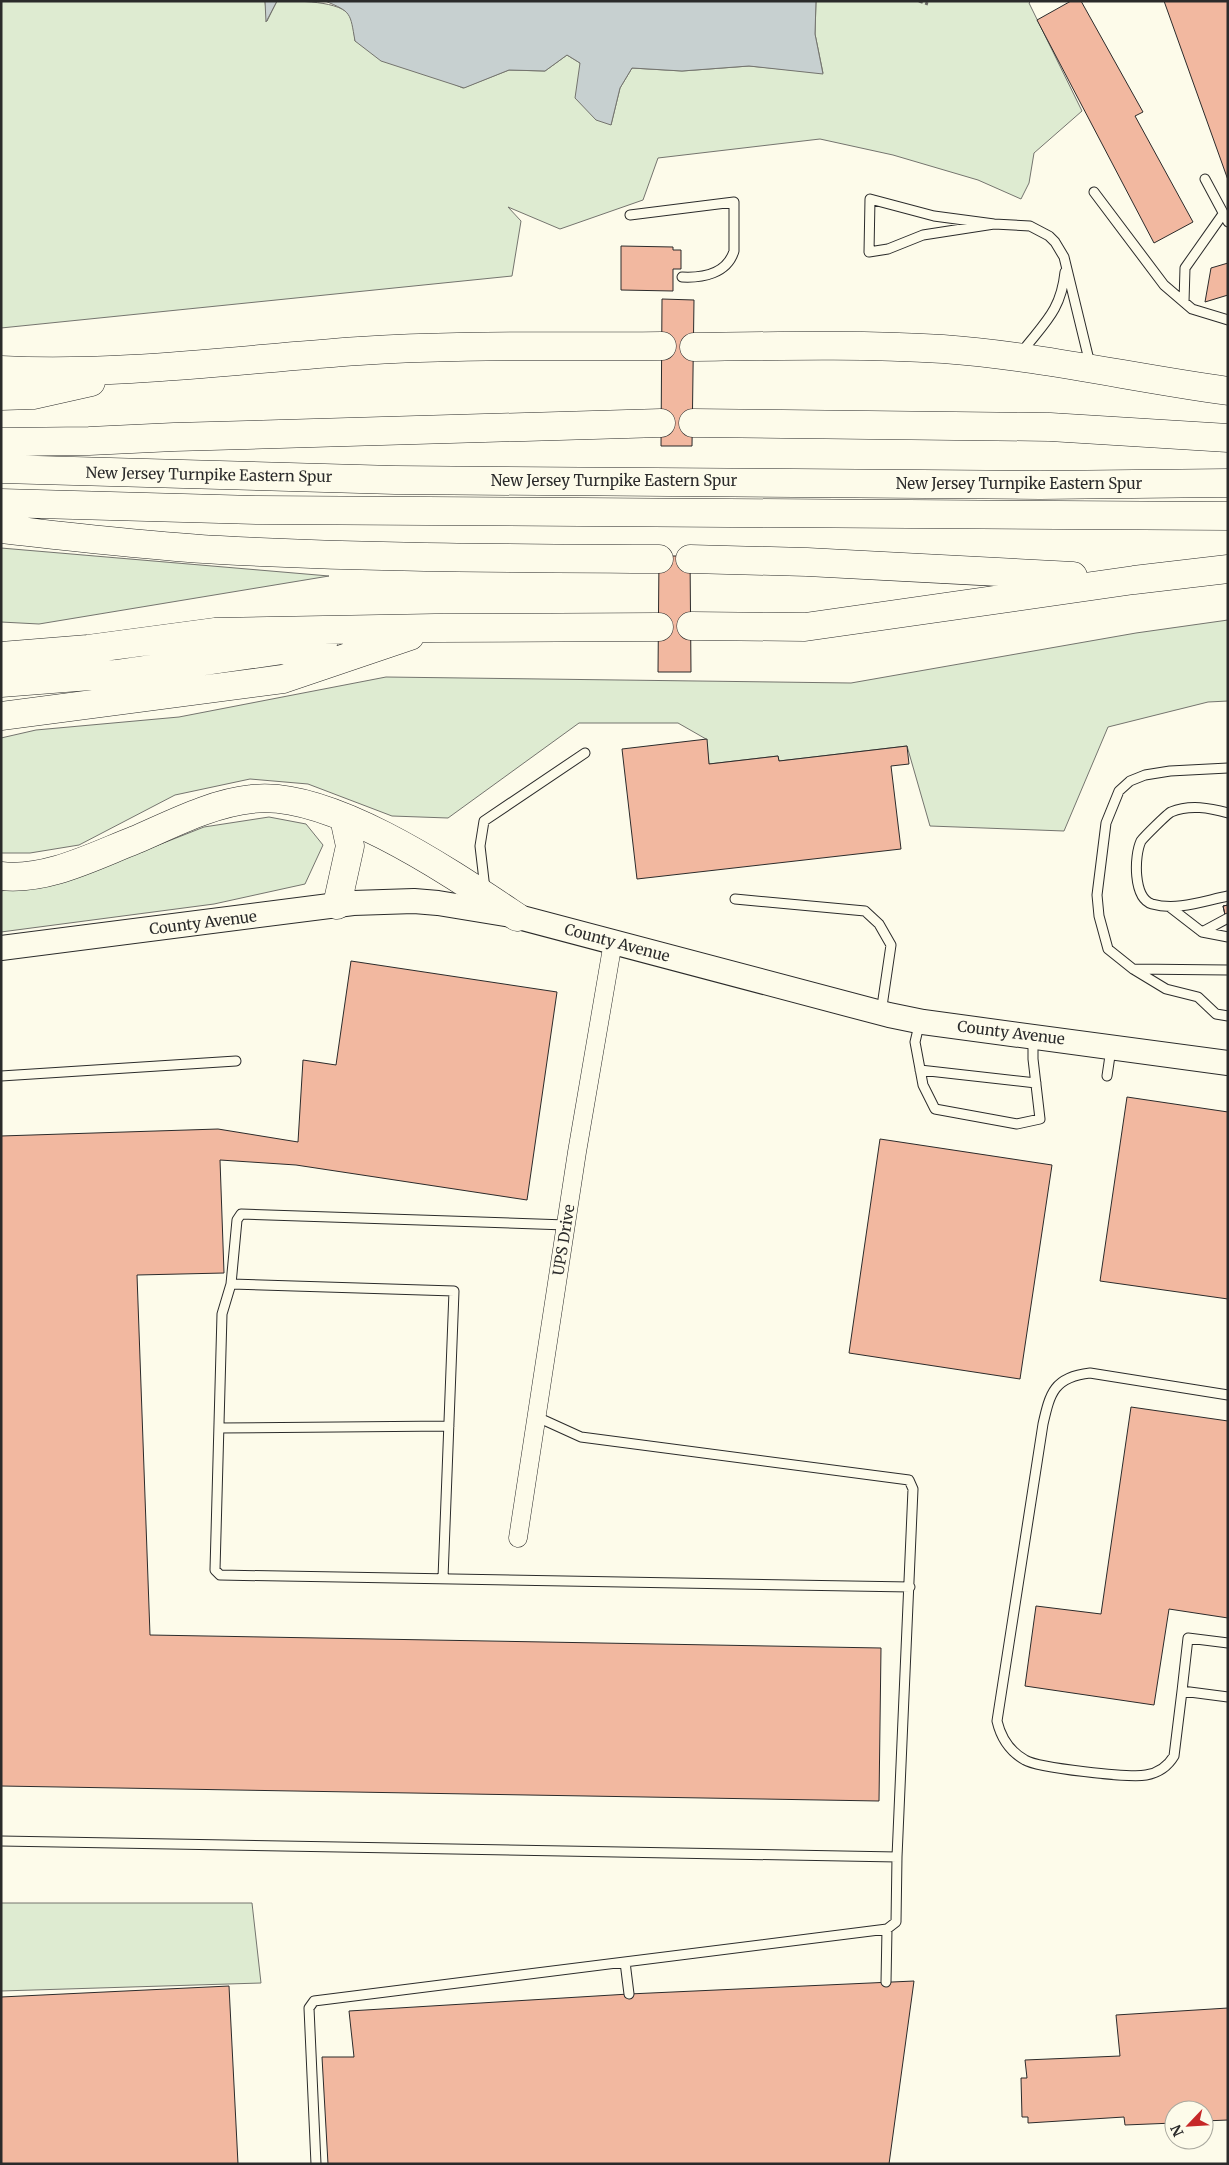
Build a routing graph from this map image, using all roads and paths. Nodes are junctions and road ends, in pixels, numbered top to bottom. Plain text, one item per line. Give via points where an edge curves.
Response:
1 (919, 1) edge
2 (928, 4) dead end
3 (1205, 180) dead end
4 (1094, 192) dead end
5 (630, 215) dead end
6 (1226, 218) edge
7 (994, 224) junction
8 (1066, 264) junction
9 (682, 277) dead end
10 (1184, 302) junction
11 (1228, 320) edge
12 (662, 346) dead end
13 (694, 347) dead end
14 (1018, 357) junction
15 (166, 366) junction
16 (1091, 369) junction
17 (1, 370) edge
18 (1228, 391) edge
19 (1, 396) edge
20 (661, 423) dead end
21 (693, 423) dead end
22 (1, 432) edge
23 (174, 436) junction
24 (1228, 438) edge
25 (1, 442) edge
26 (1, 469) edge
27 (1228, 483) edge
28 (1, 503) edge
29 (1228, 516) edge
30 (1, 529) edge
31 (659, 559) dead end
32 (690, 559) dead end
33 (1228, 569) edge
34 (1134, 580) junction
35 (658, 626) dead end
36 (691, 626) dead end
37 (436, 628) junction
38 (1, 656) edge
39 (1, 683) edge
40 (1, 716) edge
41 (585, 753) dead end
42 (1228, 768) edge
43 (1228, 813) edge
44 (344, 818) junction
45 (1, 876) edge
46 (1228, 896) edge
47 (735, 899) dead end
48 (486, 903) junction
49 (337, 905) junction
50 (1171, 908) junction
51 (518, 916) joint
52 (1228, 918) edge
53 (1202, 932) junction
54 (1228, 937) edge
55 (613, 942) junction
56 (1, 948) edge
57 (1133, 969) junction
58 (1228, 970) edge
59 (881, 1013) junction
60 (1228, 1016) edge
61 (920, 1021) junction
62 (1034, 1036) junction
63 (1111, 1046) junction
64 (236, 1061) dead end
65 (1228, 1063) edge
66 (920, 1070) junction
67 (1, 1076) edge
68 (1107, 1076) dead end
69 (1036, 1083) junction
70 (566, 1225) junction
71 (231, 1284) junction
72 (1228, 1395) edge
73 (536, 1417) junction
74 (449, 1426) junction
75 (219, 1428) junction
76 (518, 1538) dead end
77 (443, 1578) junction
78 (910, 1587) junction
79 (1228, 1643) edge
80 (1182, 1691) junction
81 (1228, 1697) edge
82 (1, 1841) edge
83 (897, 1857) junction
84 (887, 1929) junction
85 (625, 1962) junction
86 (886, 1982) dead end
87 (629, 1994) dead end
88 (316, 2164) edge

1 - 2 path
3 - 6 lane
4 - 10 lane via 1164,285
5 - 9 lane via 734,202 732,258 717,272
6 - 10 lane via 1185,268
7 - 7 lane via 934,216 870,199 869,252 888,249 923,235
7 - 8 lane via 1020,224 1040,230 1055,242
8 - 14 lane via 1063,292 1056,309
8 - 16 lane
10 - 11 lane via 1192,310
12 - 15 highway via 459,346 362,350
13 - 14 highway via 943,349
14 - 16 highway
15 - 17 highway
15 - 19 highway via 33,395
16 - 18 highway
20 - 23 highway
21 - 24 highway via 1050,427
22 - 23 highway
23 - 25 highway
26 - 27 highway, New Jersey Turnpike Eastern Spur via 369,479 1040,485
28 - 29 highway, New Jersey Turnpike Eastern Spur via 268,510
30 - 31 highway via 174,547 274,552 390,557
32 - 34 highway via 807,562
33 - 34 highway
34 - 36 highway via 805,627
35 - 37 highway
37 - 38 highway via 215,632 88,649
37 - 39 highway via 116,674
37 - 40 highway via 283,679
41 - 48 lane via 484,821 480,846
42 - 57 lane via 1170,770 1145,775 1130,781 1115,799 1101,850 1097,895 1099,916 1108,949
43 - 50 lane via 1199,806 1170,812 1142,841 1136,875 1139,891 1150,903
44 - 45 highway via 304,803 268,798 234,802 52,870 20,877
44 - 48 highway via 366,826 461,880
44 - 49 highway via 350,846
46 - 50 lane
47 - 59 lane via 865,911 878,924 890,946
48 - 49 main road, County Avenue via 414,901
48 - 51 highway
49 - 56 main road, County Avenue
50 - 53 lane
51 - 55 main road, County Avenue
52 - 53 lane
53 - 54 lane
55 - 59 main road, County Avenue
55 - 70 street, UPS Drive
57 - 58 lane
57 - 60 lane via 1166,989 1198,998 1216,1014
59 - 61 main road, County Avenue
61 - 62 main road, County Avenue
61 - 66 lane via 915,1042
62 - 63 main road, County Avenue
62 - 69 lane
63 - 65 main road, County Avenue
63 - 68 lane
64 - 67 lane
66 - 69 lane
66 - 69 lane via 923,1085 935,1109 1017,1124 1040,1120
70 - 71 lane via 241,1214 237,1220
70 - 73 street, UPS Drive
71 - 74 lane via 454,1291
71 - 75 lane via 222,1314
72 - 80 lane via 1090,1373 1075,1375 1056,1388 1050,1397 1043,1424 997,1721 1000,1734 1011,1750 1027,1761 1109,1775 1146,1775 1168,1765 1174,1756
73 - 76 street, UPS Drive
73 - 78 lane via 581,1437 909,1480 913,1489
74 - 75 lane
74 - 77 lane
75 - 77 lane via 215,1570 220,1575
77 - 78 lane
78 - 83 lane
79 - 80 lane via 1188,1638
80 - 81 lane
82 - 83 lane
83 - 84 lane via 896,1922
84 - 85 lane
84 - 86 lane
85 - 87 lane
85 - 88 lane via 314,2001 309,2008

